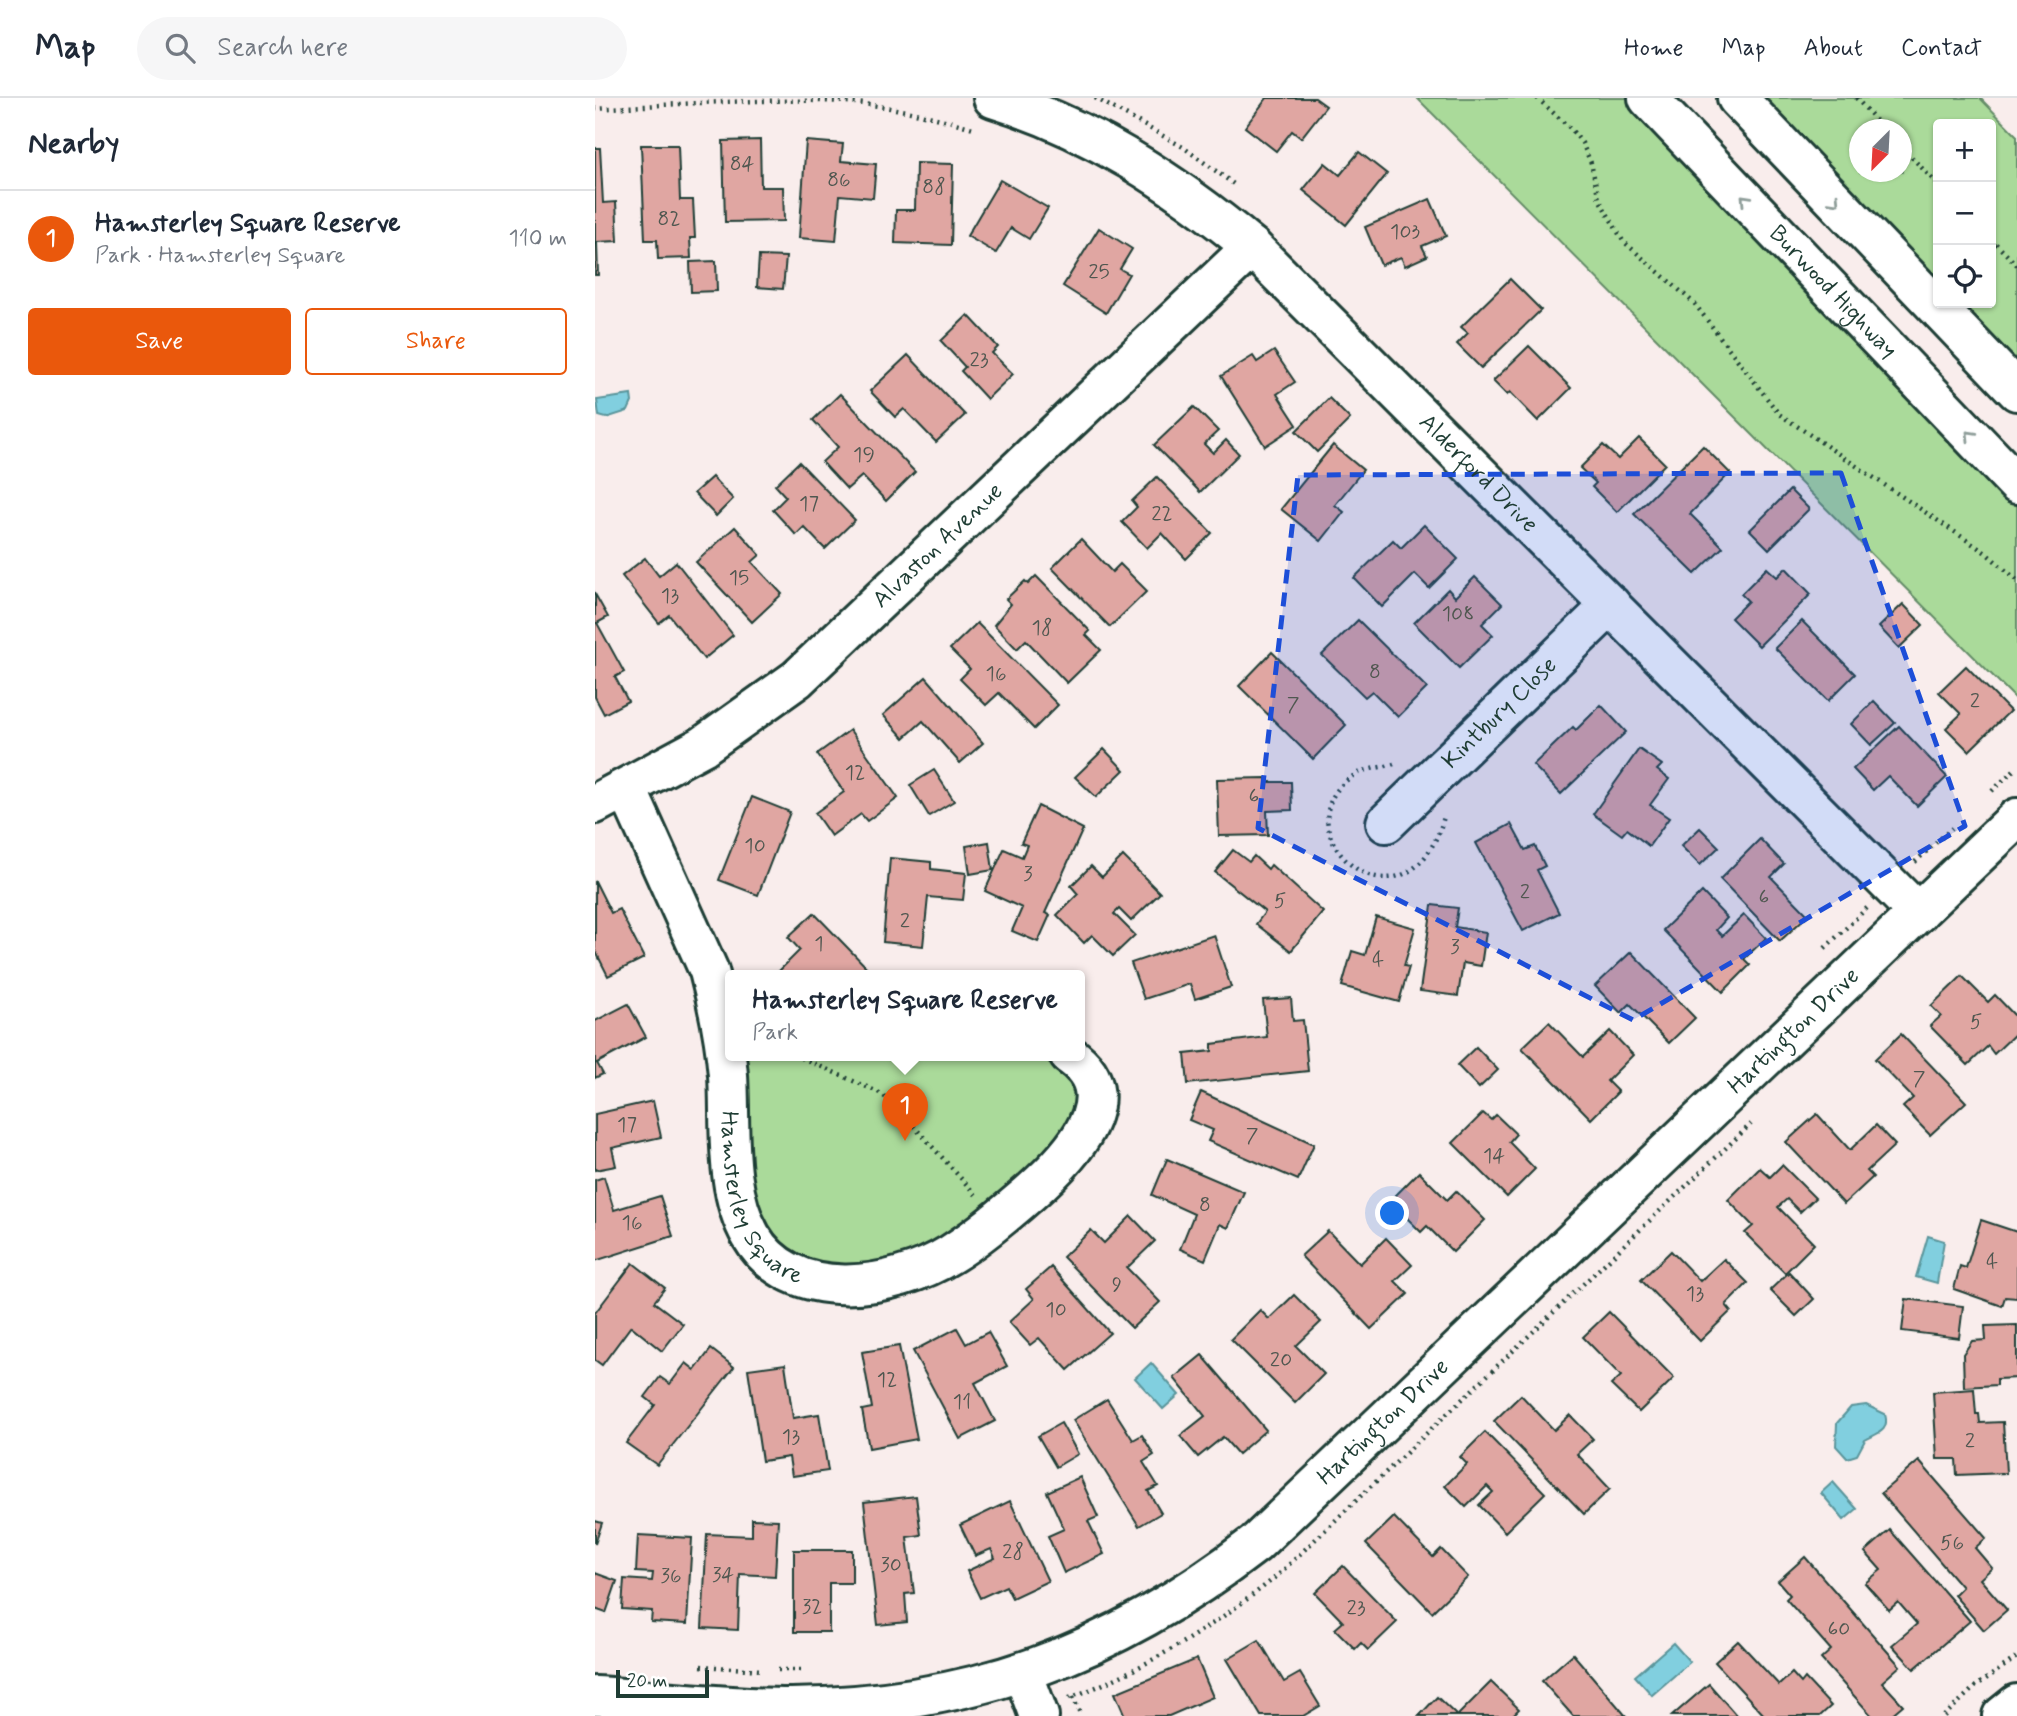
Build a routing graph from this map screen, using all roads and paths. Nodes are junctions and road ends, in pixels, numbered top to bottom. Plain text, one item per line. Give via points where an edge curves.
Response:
1 (1537, 98) edge
2 (1648, 98) edge
3 (1737, 98) edge
4 (1856, 98) edge
5 (595, 109) edge
6 (986, 114) edge
7 (1875, 119) edge
8 (1912, 158) edge
9 (1934, 182) edge
10 (1996, 244) edge
11 (1252, 247) junction
12 (2017, 265) edge
13 (2017, 391) edge
14 (2017, 484) edge
15 (2017, 580) edge
16 (1611, 605) junction
17 (611, 796) edge
18 (2017, 818) edge
19 (1386, 823) dead end
20 (1865, 910) dead end
21 (1917, 913) junction
22 (1816, 957) dead end
23 (725, 1056) edge
24 (726, 1061) edge
25 (808, 1061) edge
26 (1077, 1061) edge
27 (998, 1220) junction
28 (2017, 1657) edge
29 (691, 1666) dead end
30 (811, 1670) dead end
31 (1023, 1673) junction
32 (595, 1696) edge
33 (1073, 1697) dead end
34 (2017, 1704) edge
35 (1039, 1716) edge
36 (1081, 1716) edge
37 (1944, 1716) edge
38 (2002, 1716) edge

1 - 15 path via 1582,143 1599,199 1623,241 1701,310 1779,414 1986,553
14 -> 2 main road, Burwood Highway
3 -> 13 main road
4 - 7 path
5 - 6 path via 846,102 942,119
6 - 11 main road, Alderford Drive via 1083,132 1190,198
8 - 9 path
10 - 12 path
11 - 16 main road, Alderford Drive
11 - 17 main road, Alvaston Avenue via 797,679 703,746
16 - 19 main road, Kintbury Close
16 - 21 main road, Alderford Drive
17 - 23 main road, Hamsterley Square via 709,971
18 - 21 main road, Hartington Drive
20 - 22 path
21 - 31 main road, Hartington Drive via 1255,1544 1147,1619
24 - 27 main road, Hamsterley Square via 737,1200 751,1237 765,1253 805,1279 828,1285 854,1284 915,1270 949,1256
25 - 27 path via 892,1102
26 - 27 main road, Hamsterley Square via 1089,1077 1093,1095 1085,1131 1057,1170
28 - 37 path
29 - 30 path
31 - 32 main road, Hartington Drive via 943,1694 828,1706 743,1707
31 - 35 main road
33 - 36 path
34 - 38 main road

